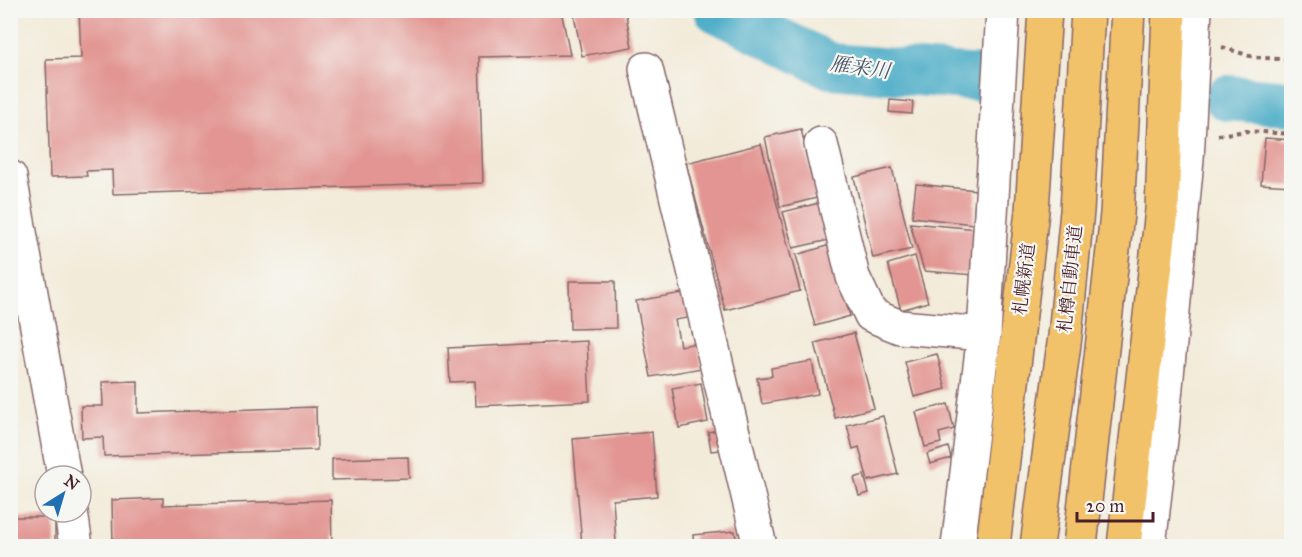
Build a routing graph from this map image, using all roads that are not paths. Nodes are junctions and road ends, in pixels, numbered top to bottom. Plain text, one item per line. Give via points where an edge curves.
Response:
1 (1003, 10) edge
2 (1045, 10) edge
3 (1088, 10) edge
4 (1128, 10) edge
5 (1169, 10) edge
6 (1194, 24) edge
7 (646, 69) dead end
8 (821, 144) dead end
9 (10, 177) edge
10 (984, 334) junction
11 (62, 464) edge
12 (73, 524) edge
13 (76, 546) edge
14 (760, 546) edge
15 (958, 546) edge
16 (993, 546) edge
17 (1037, 546) edge
18 (1080, 546) edge
19 (1124, 546) edge
20 (1149, 546) edge

1 - 10 street
2 - 16 highway, 札幌新道 via 1032,212
3 - 17 highway, 札樽自動車道 via 1074,245
4 - 18 highway via 1117,214
5 - 19 highway via 1162,210
6 - 20 street via 1188,135
7 - 14 street
8 - 10 street via 853,278 871,315 900,327
9 - 11 street
10 - 15 street
12 - 13 street

